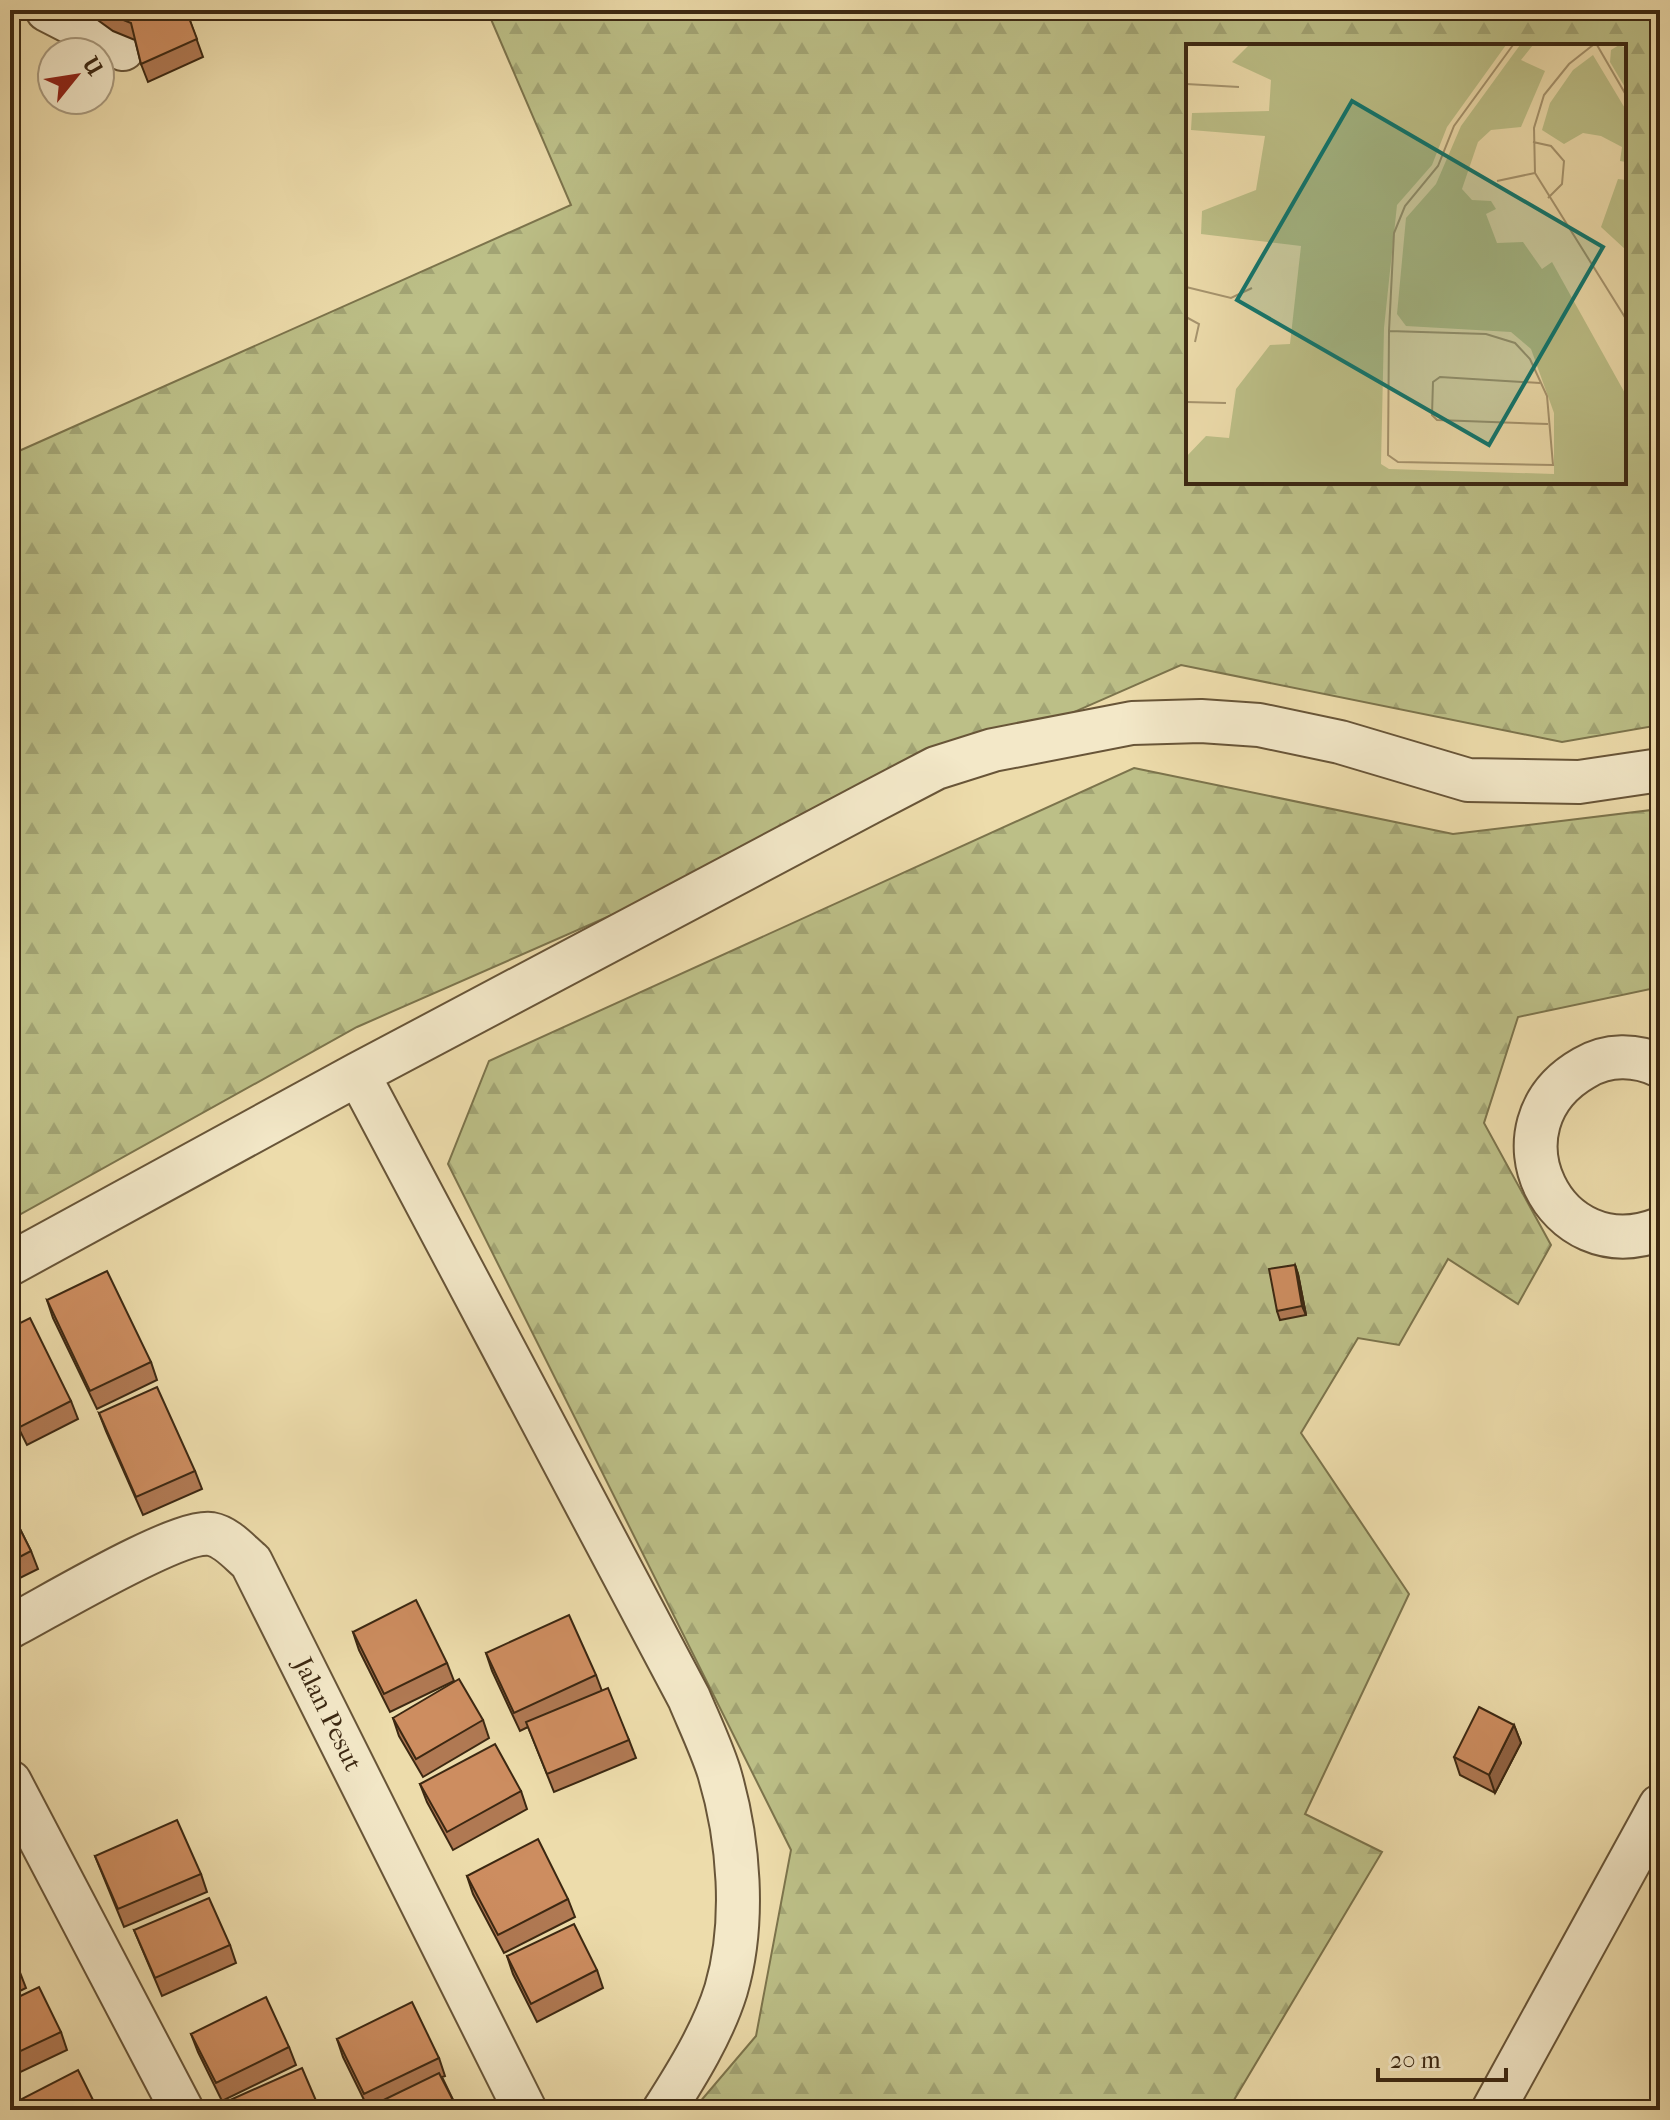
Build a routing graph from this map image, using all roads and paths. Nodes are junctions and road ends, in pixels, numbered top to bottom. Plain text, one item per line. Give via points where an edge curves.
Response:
1 (47, 10) edge
2 (123, 49) dead end
3 (1660, 770) edge
4 (1660, 1066) edge
5 (358, 1074) junction
6 (1660, 1229) edge
7 (10, 1264) edge
8 (10, 1627) edge
9 (10, 1782) edge
10 (1660, 1806) edge
11 (182, 2110) edge
12 (525, 2110) edge
13 (664, 2110) edge
14 (1493, 2110) edge

1 - 2 street
3 - 5 street via 1579,782 1468,780 1340,742 1259,725 1201,721 1132,723 993,750 936,768
4 - 6 street via 1620,1056 1591,1063 1566,1078 1541,1114 1535,1158 1544,1186 1561,1211 1585,1228 1614,1237
5 - 7 street
5 - 13 street via 689,1698 719,1771 736,1851 738,1916 726,1990 693,2065
8 - 12 street, Jalan Pesut via 158,1548 190,1537 210,1534 226,1540 251,1562
9 - 11 street
10 - 14 street

